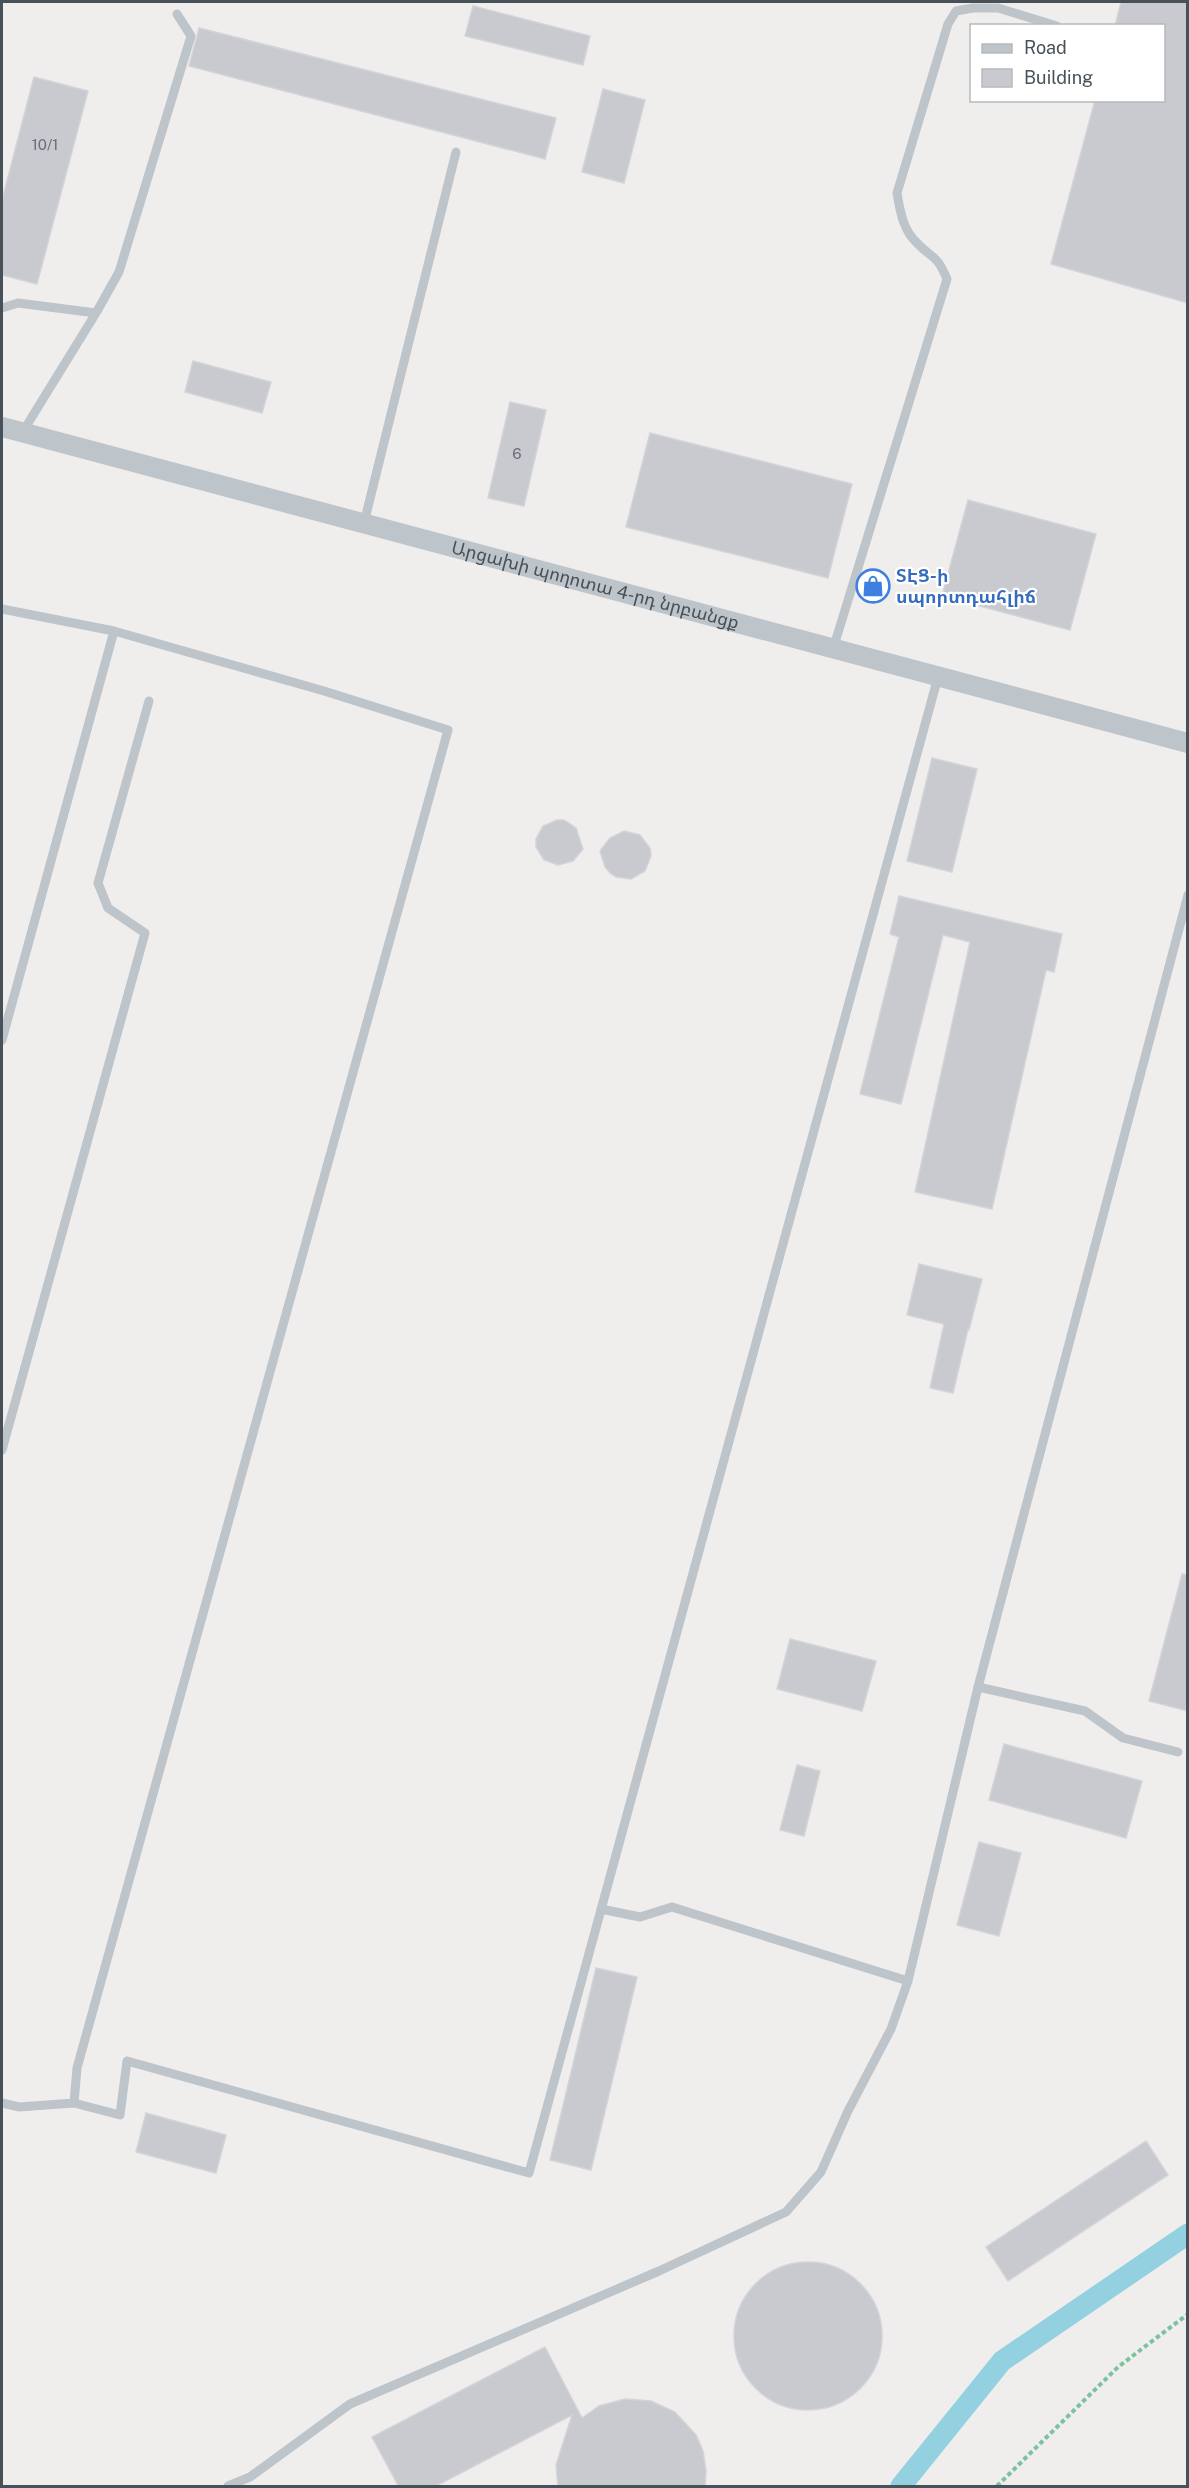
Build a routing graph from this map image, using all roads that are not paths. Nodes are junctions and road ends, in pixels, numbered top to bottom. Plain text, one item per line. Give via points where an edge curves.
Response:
1 (177, 14) dead end
2 (1050, 24) edge
3 (456, 152) dead end
4 (2, 308) edge
5 (96, 313) junction
6 (2, 427) edge
7 (22, 432) junction
8 (364, 524) junction
9 (2, 609) edge
10 (114, 631) junction
11 (833, 649) junction
12 (938, 677) junction
13 (149, 701) dead end
14 (1188, 743) edge
15 (1188, 896) edge
16 (2, 1040) edge
17 (2, 1450) edge
18 (978, 1687) junction
19 (1178, 1752) dead end
20 (602, 1909) junction
21 (908, 1981) junction
22 (2, 2103) edge
23 (74, 2103) junction
24 (250, 2477) junction
25 (228, 2487) edge
26 (254, 2487) edge

1 - 5 lane via 191,36 119,272
2 - 11 lane via 998,8 973,8 956,10 948,24 897,193 902,221 917,244 939,260 946,279
3 - 8 lane
4 - 5 lane via 18,303
5 - 7 lane
6 - 7 street, Արցախի պողոտա 4-րդ նրբանցք
7 - 8 street, Արցախի պողոտա 4-րդ նրբանցք
8 - 11 street, Արցախի պողոտա 4-րդ նրբանցք
9 - 10 lane
10 - 16 lane
10 - 23 lane via 448,730 77,2068
11 - 12 street, Արցախի պողոտա 4-րդ նրբանցք
12 - 14 street, Արցախի պողոտա 4-րդ նրբանցք
12 - 20 lane
13 - 17 lane via 98,883 108,908 145,933
15 - 18 lane
18 - 19 lane via 1085,1711 1123,1738
18 - 21 lane
20 - 21 lane via 640,1917 672,1907
20 - 23 lane via 529,2173 127,2061 120,2115
21 - 24 lane via 891,2029 821,2172 786,2212 350,2404
22 - 23 lane via 20,2107
24 - 25 lane
24 - 26 lane

